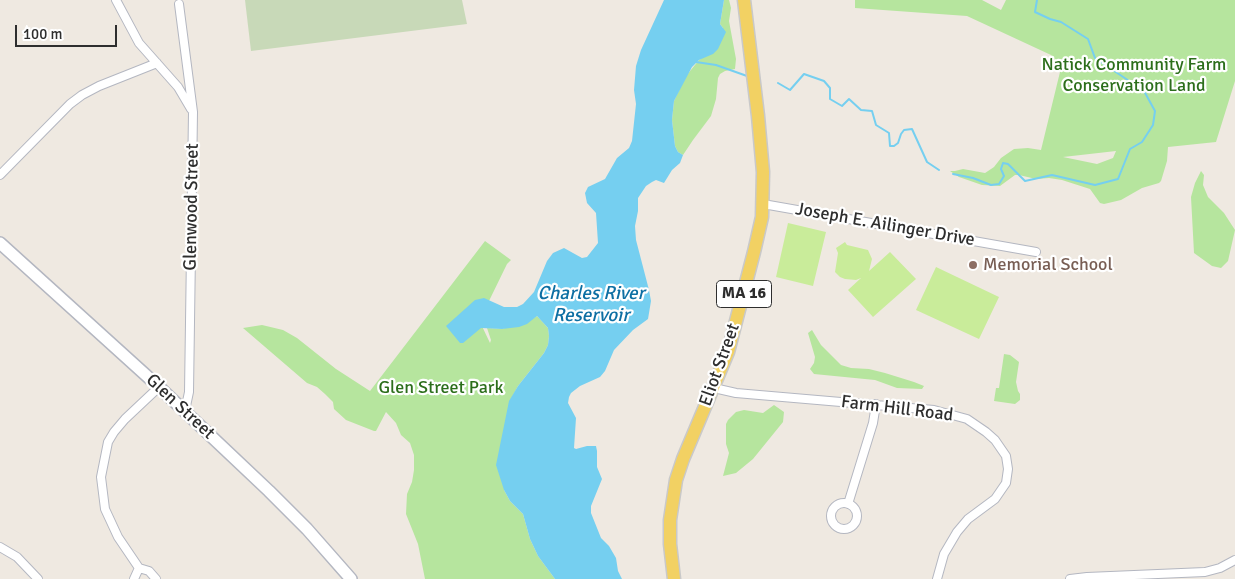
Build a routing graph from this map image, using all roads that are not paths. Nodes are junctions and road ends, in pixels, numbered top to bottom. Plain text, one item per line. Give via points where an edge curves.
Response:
1 (744, 0) edge
2 (118, 3) edge
3 (179, 4) dead end
4 (157, 63) junction
5 (193, 112) junction
6 (0, 175) edge
7 (763, 204) junction
8 (2, 249) edge
9 (1036, 252) dead end
10 (159, 387) junction
11 (714, 388) junction
12 (876, 404) junction
13 (185, 412) junction
14 (848, 504) dead end
15 (0, 547) edge
16 (1235, 560) edge
17 (138, 568) junction
18 (38, 579) edge
19 (134, 579) edge
20 (156, 579) edge
21 (351, 579) edge
22 (674, 579) edge
23 (937, 579) edge
24 (1070, 579) edge

1 - 7 main road, Eliot Street / MA 16 via 758,116
2 - 4 street via 139,42
3 - 5 street, Glenwood Street
4 - 5 street via 178,87
4 - 6 street via 82,95
5 - 13 street, Glenwood Street via 189,392
7 - 9 street, Joseph E. Ailinger Drive
7 - 11 main road, Eliot Street / MA 16 via 742,302
8 - 10 street, Glen Street
10 - 13 street, Glen Street
10 - 17 street via 114,432 108,442 101,477 110,522
11 - 12 street, Farm Hill Road via 736,393
11 - 22 main road, Eliot Street / MA 16 via 683,459 673,491 670,533
12 - 14 street
12 - 23 street, Farm Hill Road via 959,415 986,432 1006,456 1008,469 1003,489 957,532 944,554
13 - 21 street, Glen Street via 300,522
15 - 18 street via 17,558
16 - 24 street via 1205,572
17 - 19 street
17 - 20 street via 148,571

